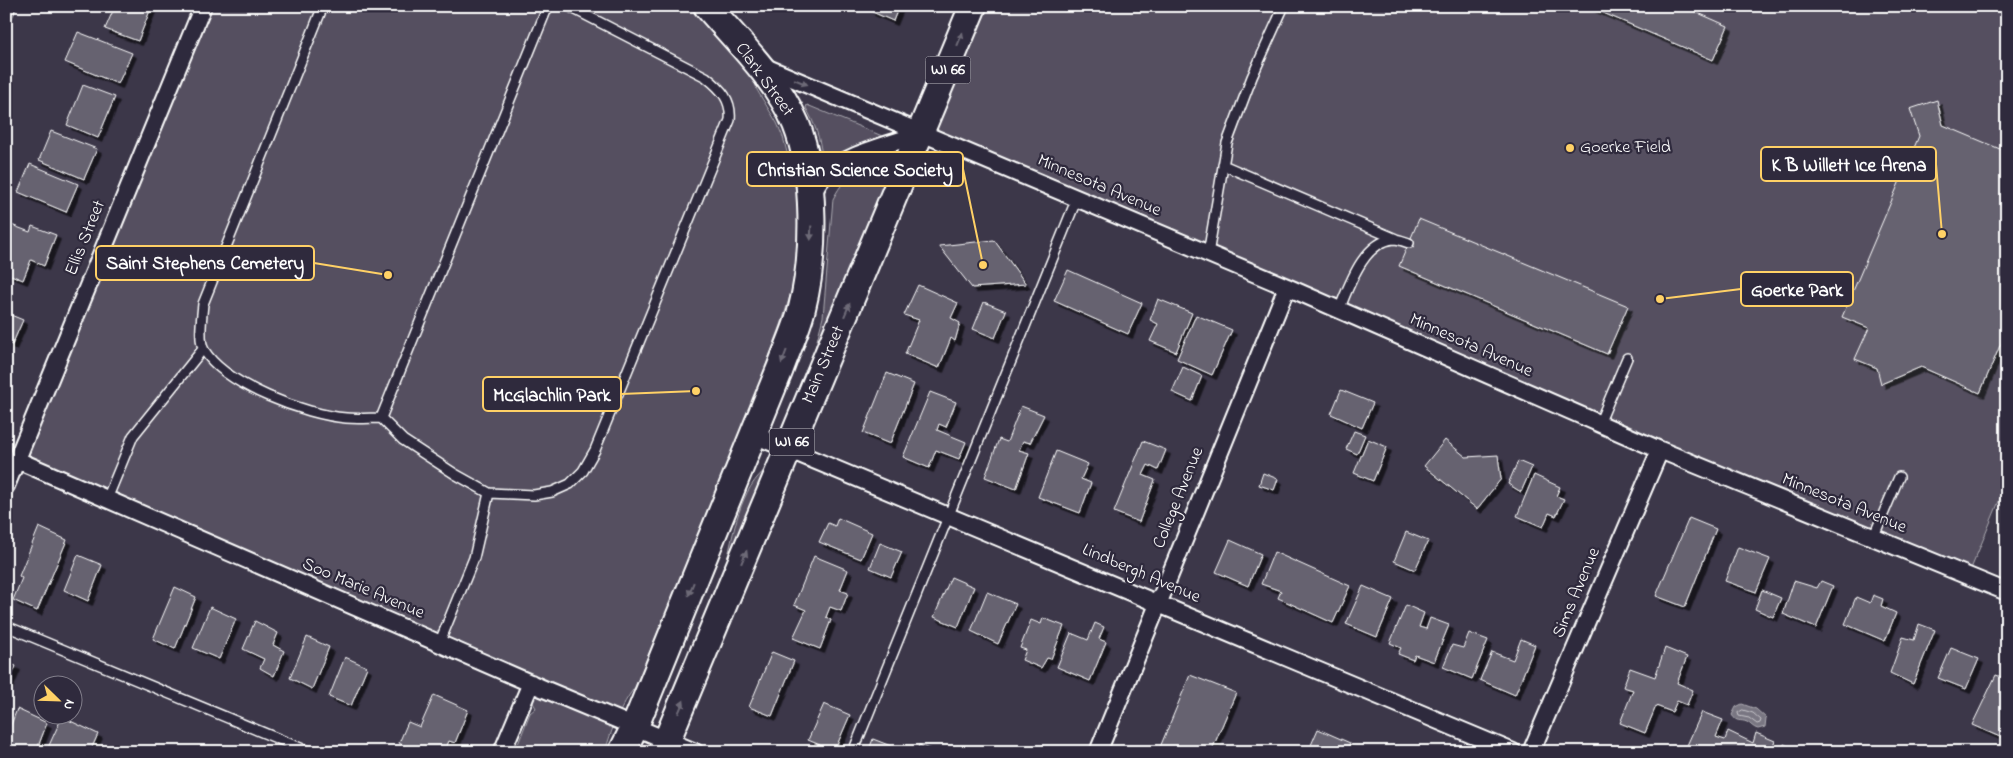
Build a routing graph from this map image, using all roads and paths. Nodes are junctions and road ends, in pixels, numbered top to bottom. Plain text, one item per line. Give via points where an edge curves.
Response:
1 (11, 6) edge
2 (204, 6) edge
3 (323, 6) edge
4 (548, 6) edge
5 (568, 6) edge
6 (707, 6) edge
7 (973, 6) edge
8 (1284, 6) edge
9 (6, 18) edge
10 (756, 63) junction
11 (922, 133) junction
12 (1223, 165) junction
13 (1077, 198) junction
14 (810, 199) junction
15 (1396, 239) junction
16 (1409, 243) dead end
17 (1208, 254) junction
18 (1287, 287) junction
19 (1339, 310) junction
20 (203, 349) junction
21 (1628, 358) dead end
22 (381, 418) junction
23 (1599, 424) junction
24 (754, 435) junction
25 (788, 449) junction
26 (1660, 450) junction
27 (17, 460) junction
28 (1899, 477) dead end
29 (6, 486) edge
30 (489, 493) junction
31 (107, 500) junction
32 (948, 516) junction
33 (1873, 538) junction
34 (2007, 592) edge
35 (1158, 603) junction
36 (6, 626) edge
37 (439, 644) junction
38 (530, 683) junction
39 (635, 726) junction
40 (665, 746) edge
41 (310, 752) edge
42 (502, 752) edge
43 (622, 752) edge
44 (695, 752) edge
45 (853, 752) edge
46 (1098, 752) edge
47 (1513, 752) edge
48 (1531, 752) edge

1 - 9 lane
2 - 27 street, Ellis Street
3 - 20 lane via 203,304
4 - 22 lane
5 - 30 lane via 706,76 728,99 730,120 595,450 583,471 570,484 552,492 534,495
6 - 10 main road, Clark Street / WI 66
11 -> 7 main road, Main Street / WI 66
8 - 12 lane via 1238,111
10 -> 11 street, Minnesota Avenue
10 - 14 main road, Clark Street / WI 66 via 796,124 804,152
11 - 13 street, Minnesota Avenue
11 - 14 street via 858,155 838,166 823,177
25 -> 11 main road, Main Street / WI 66
12 - 15 lane
12 - 17 lane
13 - 17 street, Minnesota Avenue
13 - 32 lane
14 -> 24 main road, Clark Street / WI 66 via 810,263 802,311
15 - 16 lane
15 - 19 lane via 1383,242 1362,259
17 - 18 street, Minnesota Avenue
18 - 19 street, Minnesota Avenue
18 - 35 street, College Avenue
19 - 23 street, Minnesota Avenue
20 - 22 lane via 223,370 280,402 346,418
20 - 31 lane via 133,436
21 - 23 lane
22 - 30 lane via 403,440
23 - 26 street, Minnesota Avenue
24 - 25 street, Lindbergh Avenue
24 -> 39 main road, WI 66
25 - 32 street, Lindbergh Avenue
40 -> 25 main road, Main Street / WI 66
26 - 33 street, Minnesota Avenue
26 - 48 street, Sims Avenue
27 - 29 street, Ellis Street
27 - 31 street, Soo Marie Avenue
28 - 33 lane
30 - 37 lane via 474,558
31 - 37 street, Soo Marie Avenue
32 - 35 street, Lindbergh Avenue
32 - 45 lane
33 - 34 street, Minnesota Avenue
35 - 46 street, College Avenue
35 - 47 street, Lindbergh Avenue
36 - 41 lane
37 - 38 street, Soo Marie Avenue
38 - 39 street, Soo Marie Avenue
38 - 42 street
39 - 40 street, Soo Marie Avenue
39 - 43 main road, WI 66
40 - 44 street, Soo Marie Avenue

